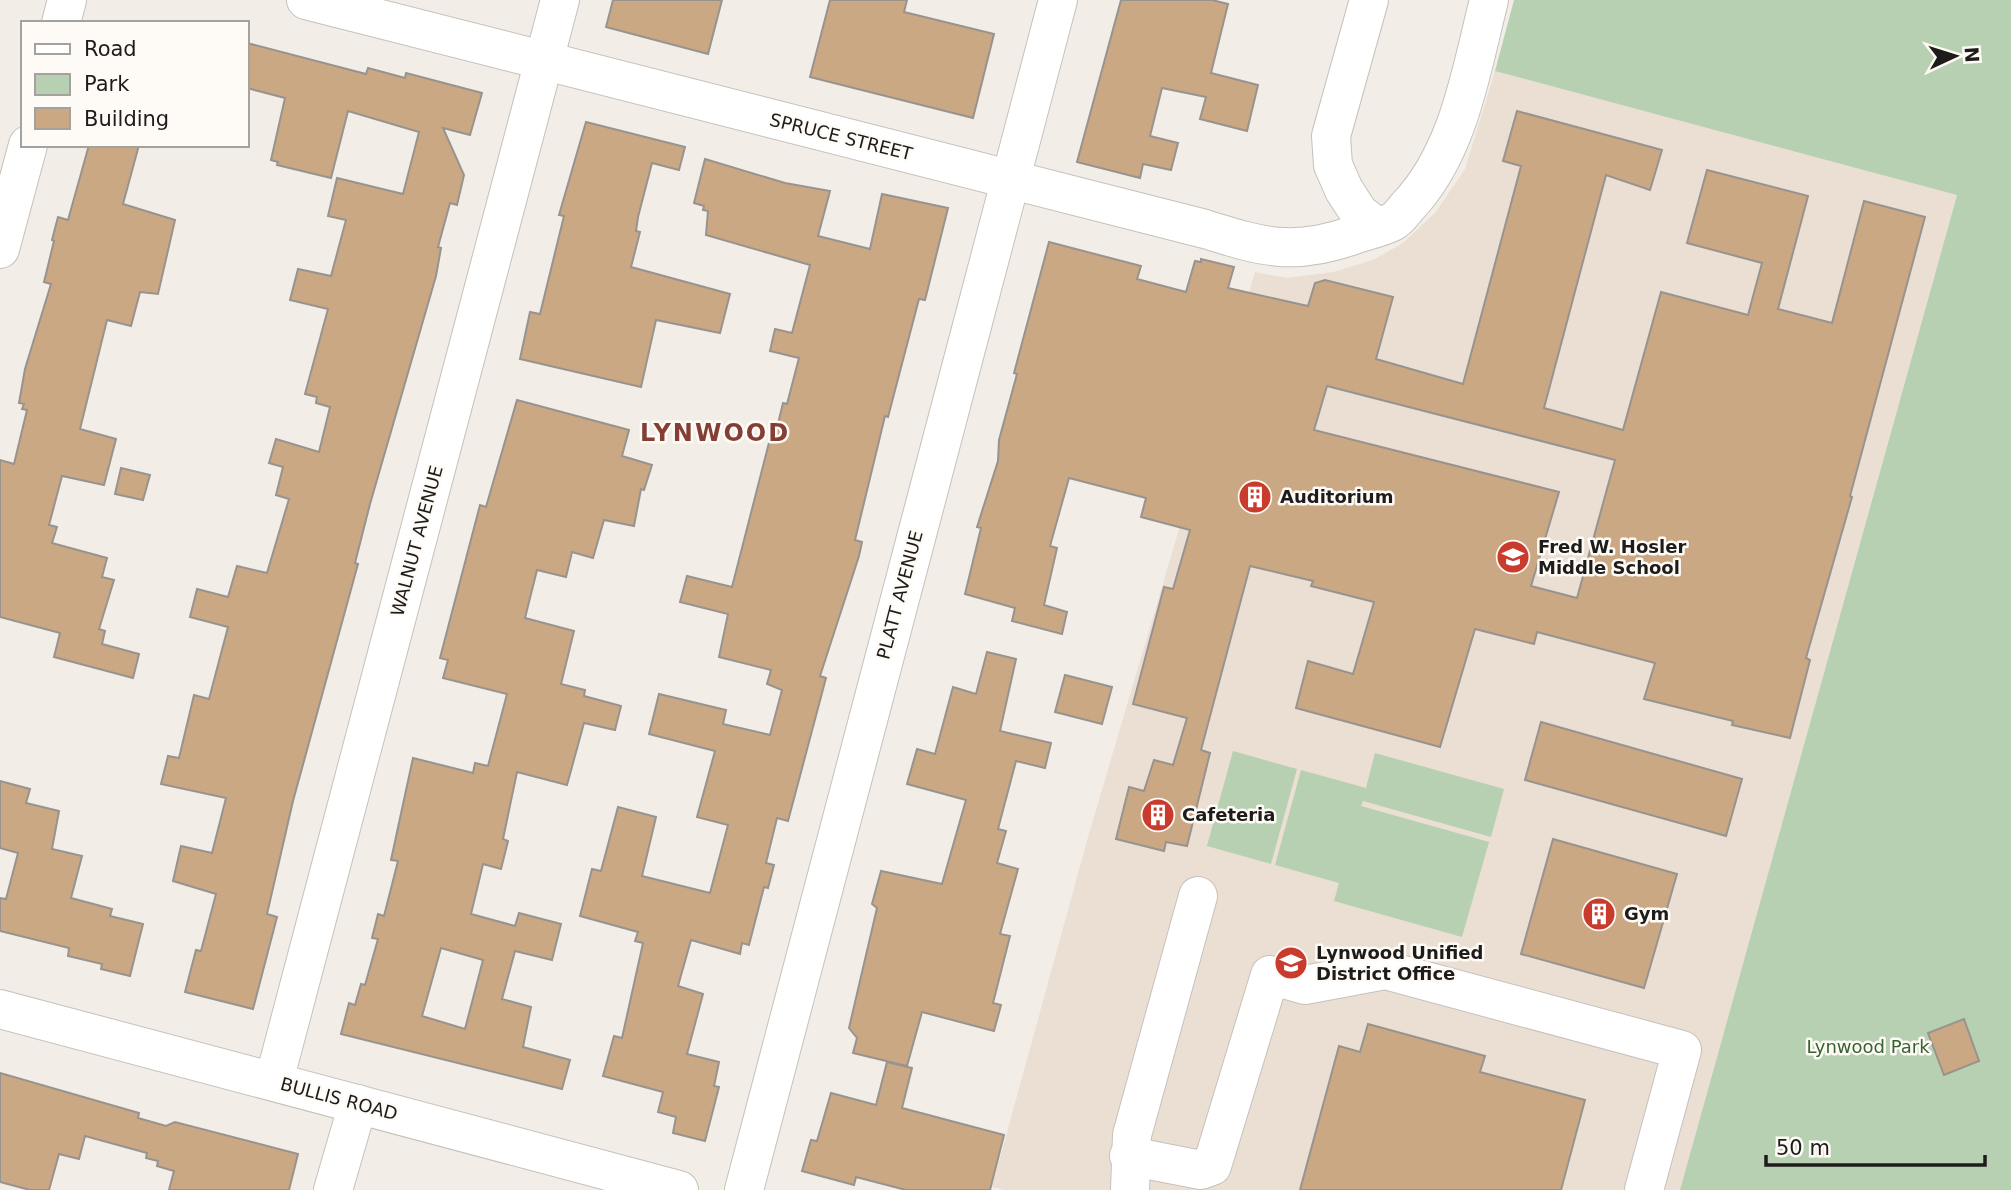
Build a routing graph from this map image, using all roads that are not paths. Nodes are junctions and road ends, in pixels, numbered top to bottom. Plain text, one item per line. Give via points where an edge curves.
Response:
1 (67, 0) edge
2 (306, 0) edge
3 (560, 0) edge
4 (1058, 0) edge
5 (1368, 0) edge
6 (1489, 0) edge
7 (62, 21) edge
8 (544, 61) junction
9 (27, 147) edge
10 (1010, 180) junction
11 (1377, 227) junction
12 (0, 248) edge
13 (1198, 896) dead end
14 (0, 1009) edge
15 (274, 1082) junction
16 (358, 1104) junction
17 (1130, 1173) edge
18 (333, 1190) edge
19 (679, 1190) edge
20 (744, 1190) edge
21 (1644, 1190) edge

1 - 7 street
2 - 8 street, SPRUCE STREET
3 - 8 street, WALNUT AVENUE
4 - 10 street, PLATT AVENUE
5 - 11 street via 1331,136 1333,165 1344,191 1359,213
6 - 11 street, SPRUCE STREET via 1445,153 1425,188 1394,221
8 - 10 street, SPRUCE STREET
8 - 15 street, WALNUT AVENUE
9 - 12 street
10 - 11 street, SPRUCE STREET via 1267,248 1315,245
10 - 20 street, PLATT AVENUE
13 - 17 street via 1132,1135
14 - 15 street, BULLIS ROAD
15 - 16 street, BULLIS ROAD
16 - 18 street
16 - 19 street, BULLIS ROAD
17 - 21 street via 1212,1166 1270,975 1305,985 1385,970 1682,1050

